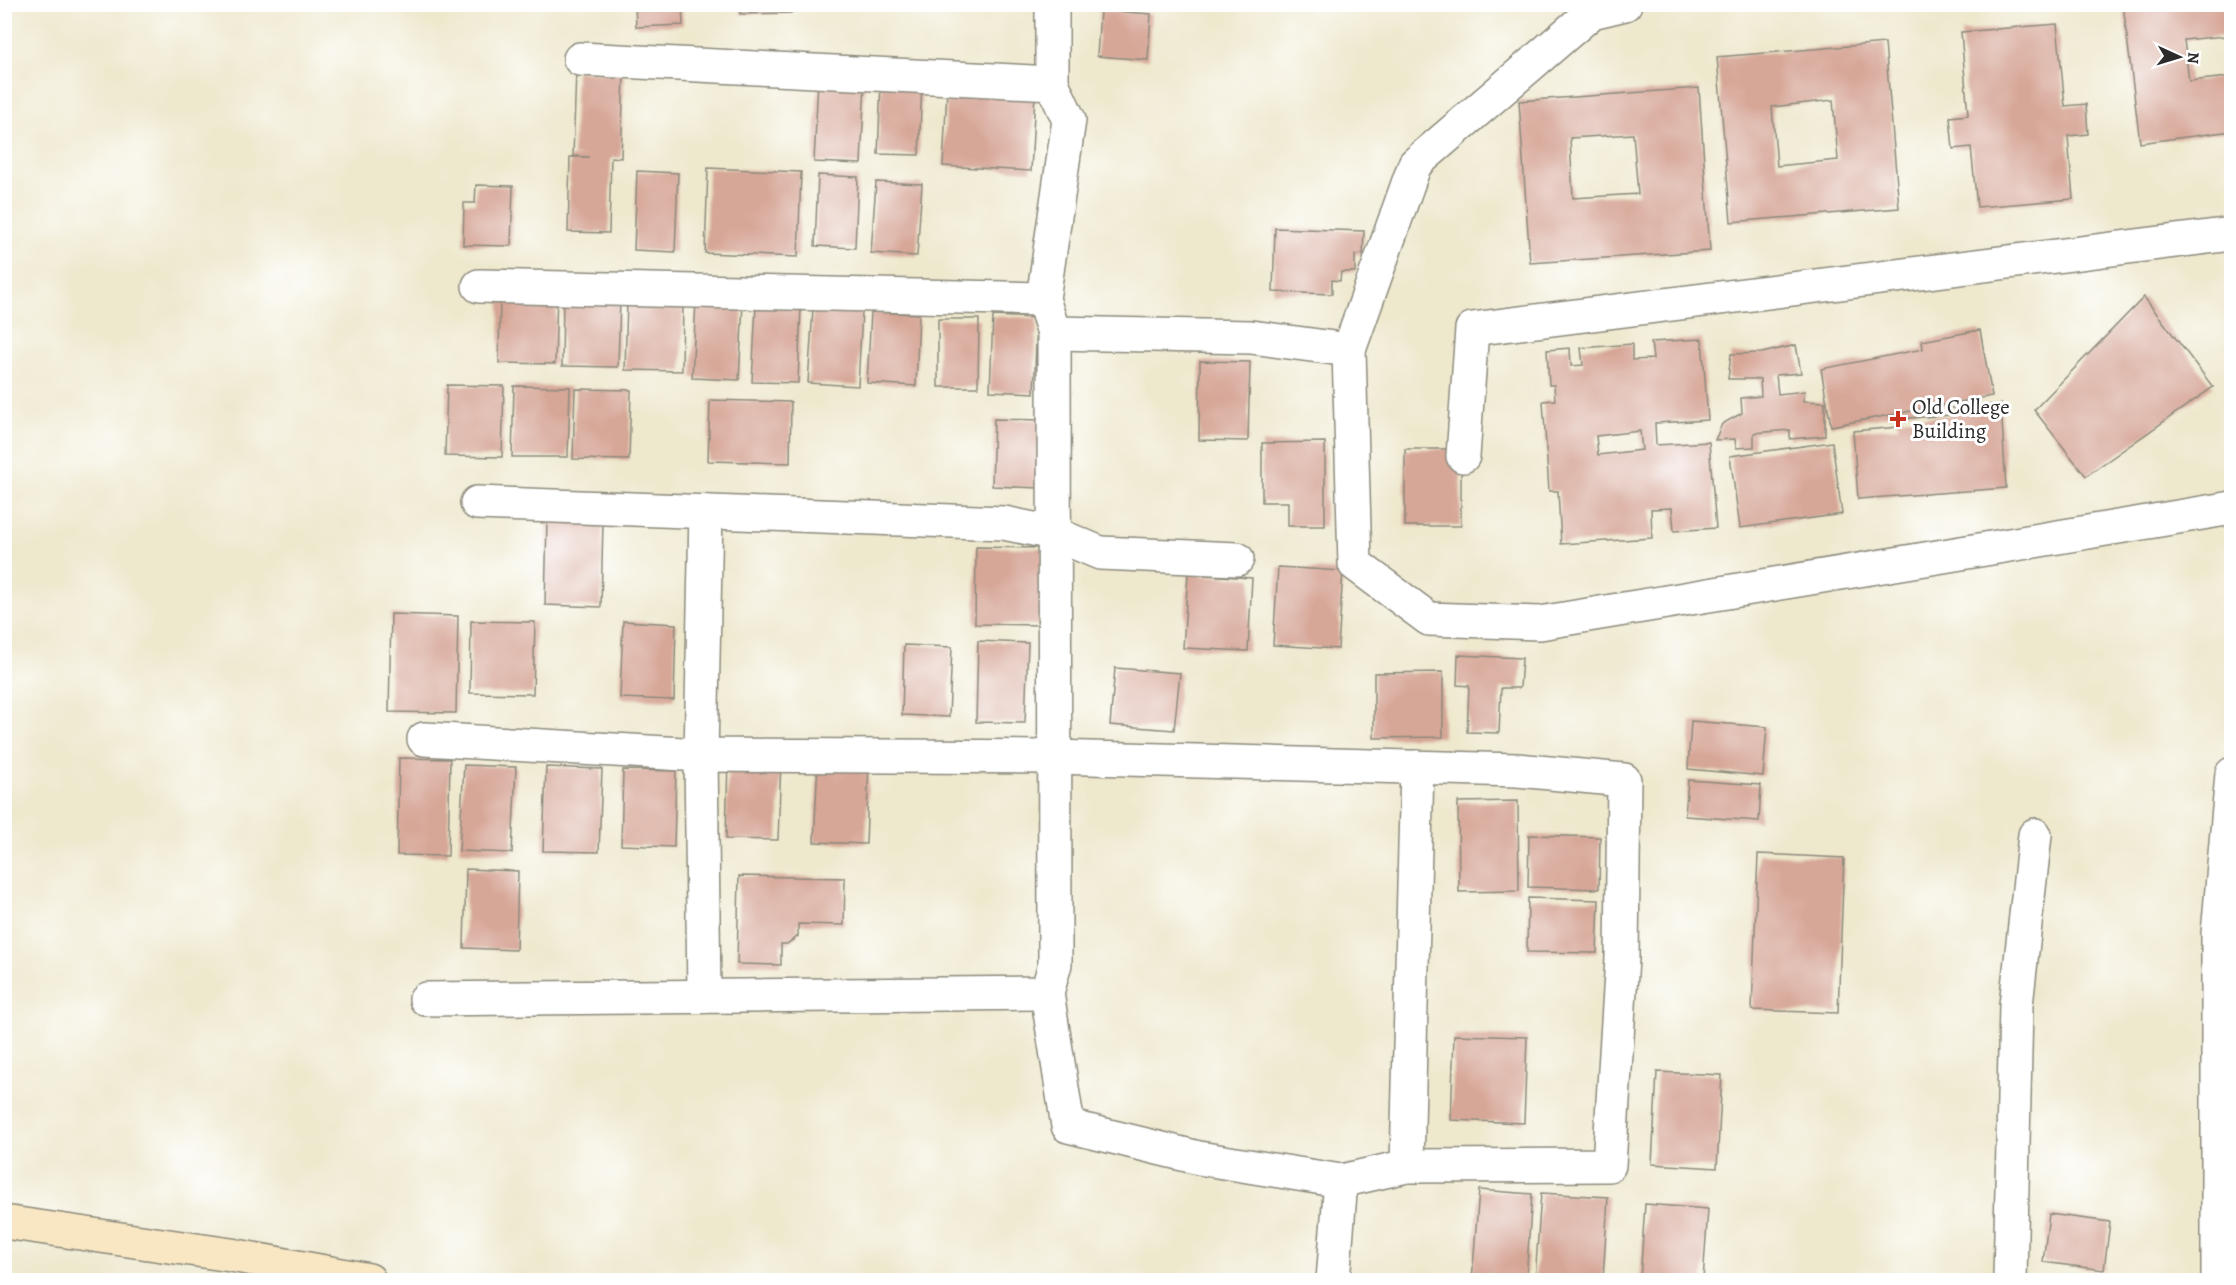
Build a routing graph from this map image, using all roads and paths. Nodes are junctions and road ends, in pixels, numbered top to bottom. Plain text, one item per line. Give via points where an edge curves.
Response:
1 (1052, 4) edge
2 (1625, 4) edge
3 (580, 59) dead end
4 (1052, 83) junction
5 (2232, 234) edge
6 (479, 286) dead end
7 (1043, 299) junction
8 (1054, 333) junction
9 (1349, 350) junction
10 (1463, 456) dead end
11 (477, 502) dead end
12 (2232, 508) edge
13 (706, 512) junction
14 (1053, 533) junction
15 (1237, 559) dead end
16 (424, 739) dead end
17 (701, 755) junction
18 (1053, 757) junction
19 (1417, 767) junction
20 (2232, 774) edge
21 (2034, 835) dead end
22 (1047, 993) junction
23 (704, 995) junction
24 (426, 999) dead end
25 (1407, 1166) junction
26 (1341, 1181) junction
27 (4, 1222) edge
28 (369, 1281) edge
29 (1333, 1281) edge
30 (2010, 1281) edge
31 (2218, 1281) edge

1 - 4 street
2 - 9 street via 1592,12 1415,164
3 - 4 street
4 - 7 street via 1069,120
5 - 10 street via 1472,330
6 - 7 street
7 - 8 street
8 - 9 street via 1251,337
8 - 14 street
9 - 12 street via 1355,564 1429,619 1540,623
11 - 13 street
13 - 14 street via 1004,524
13 - 17 street
14 - 15 street via 1100,553
14 - 18 street
16 - 17 street
17 - 18 street
17 - 23 street
18 - 19 street
18 - 22 street via 1055,964
19 - 25 street
19 - 25 street via 1516,770 1624,780 1622,958 1609,1165
20 - 31 street via 2218,934
21 - 30 street via 2016,1005
22 - 23 street
22 - 26 street via 1068,1126 1198,1158
23 - 24 street
25 - 26 street
26 - 29 street
27 - 28 street via 231,1255

